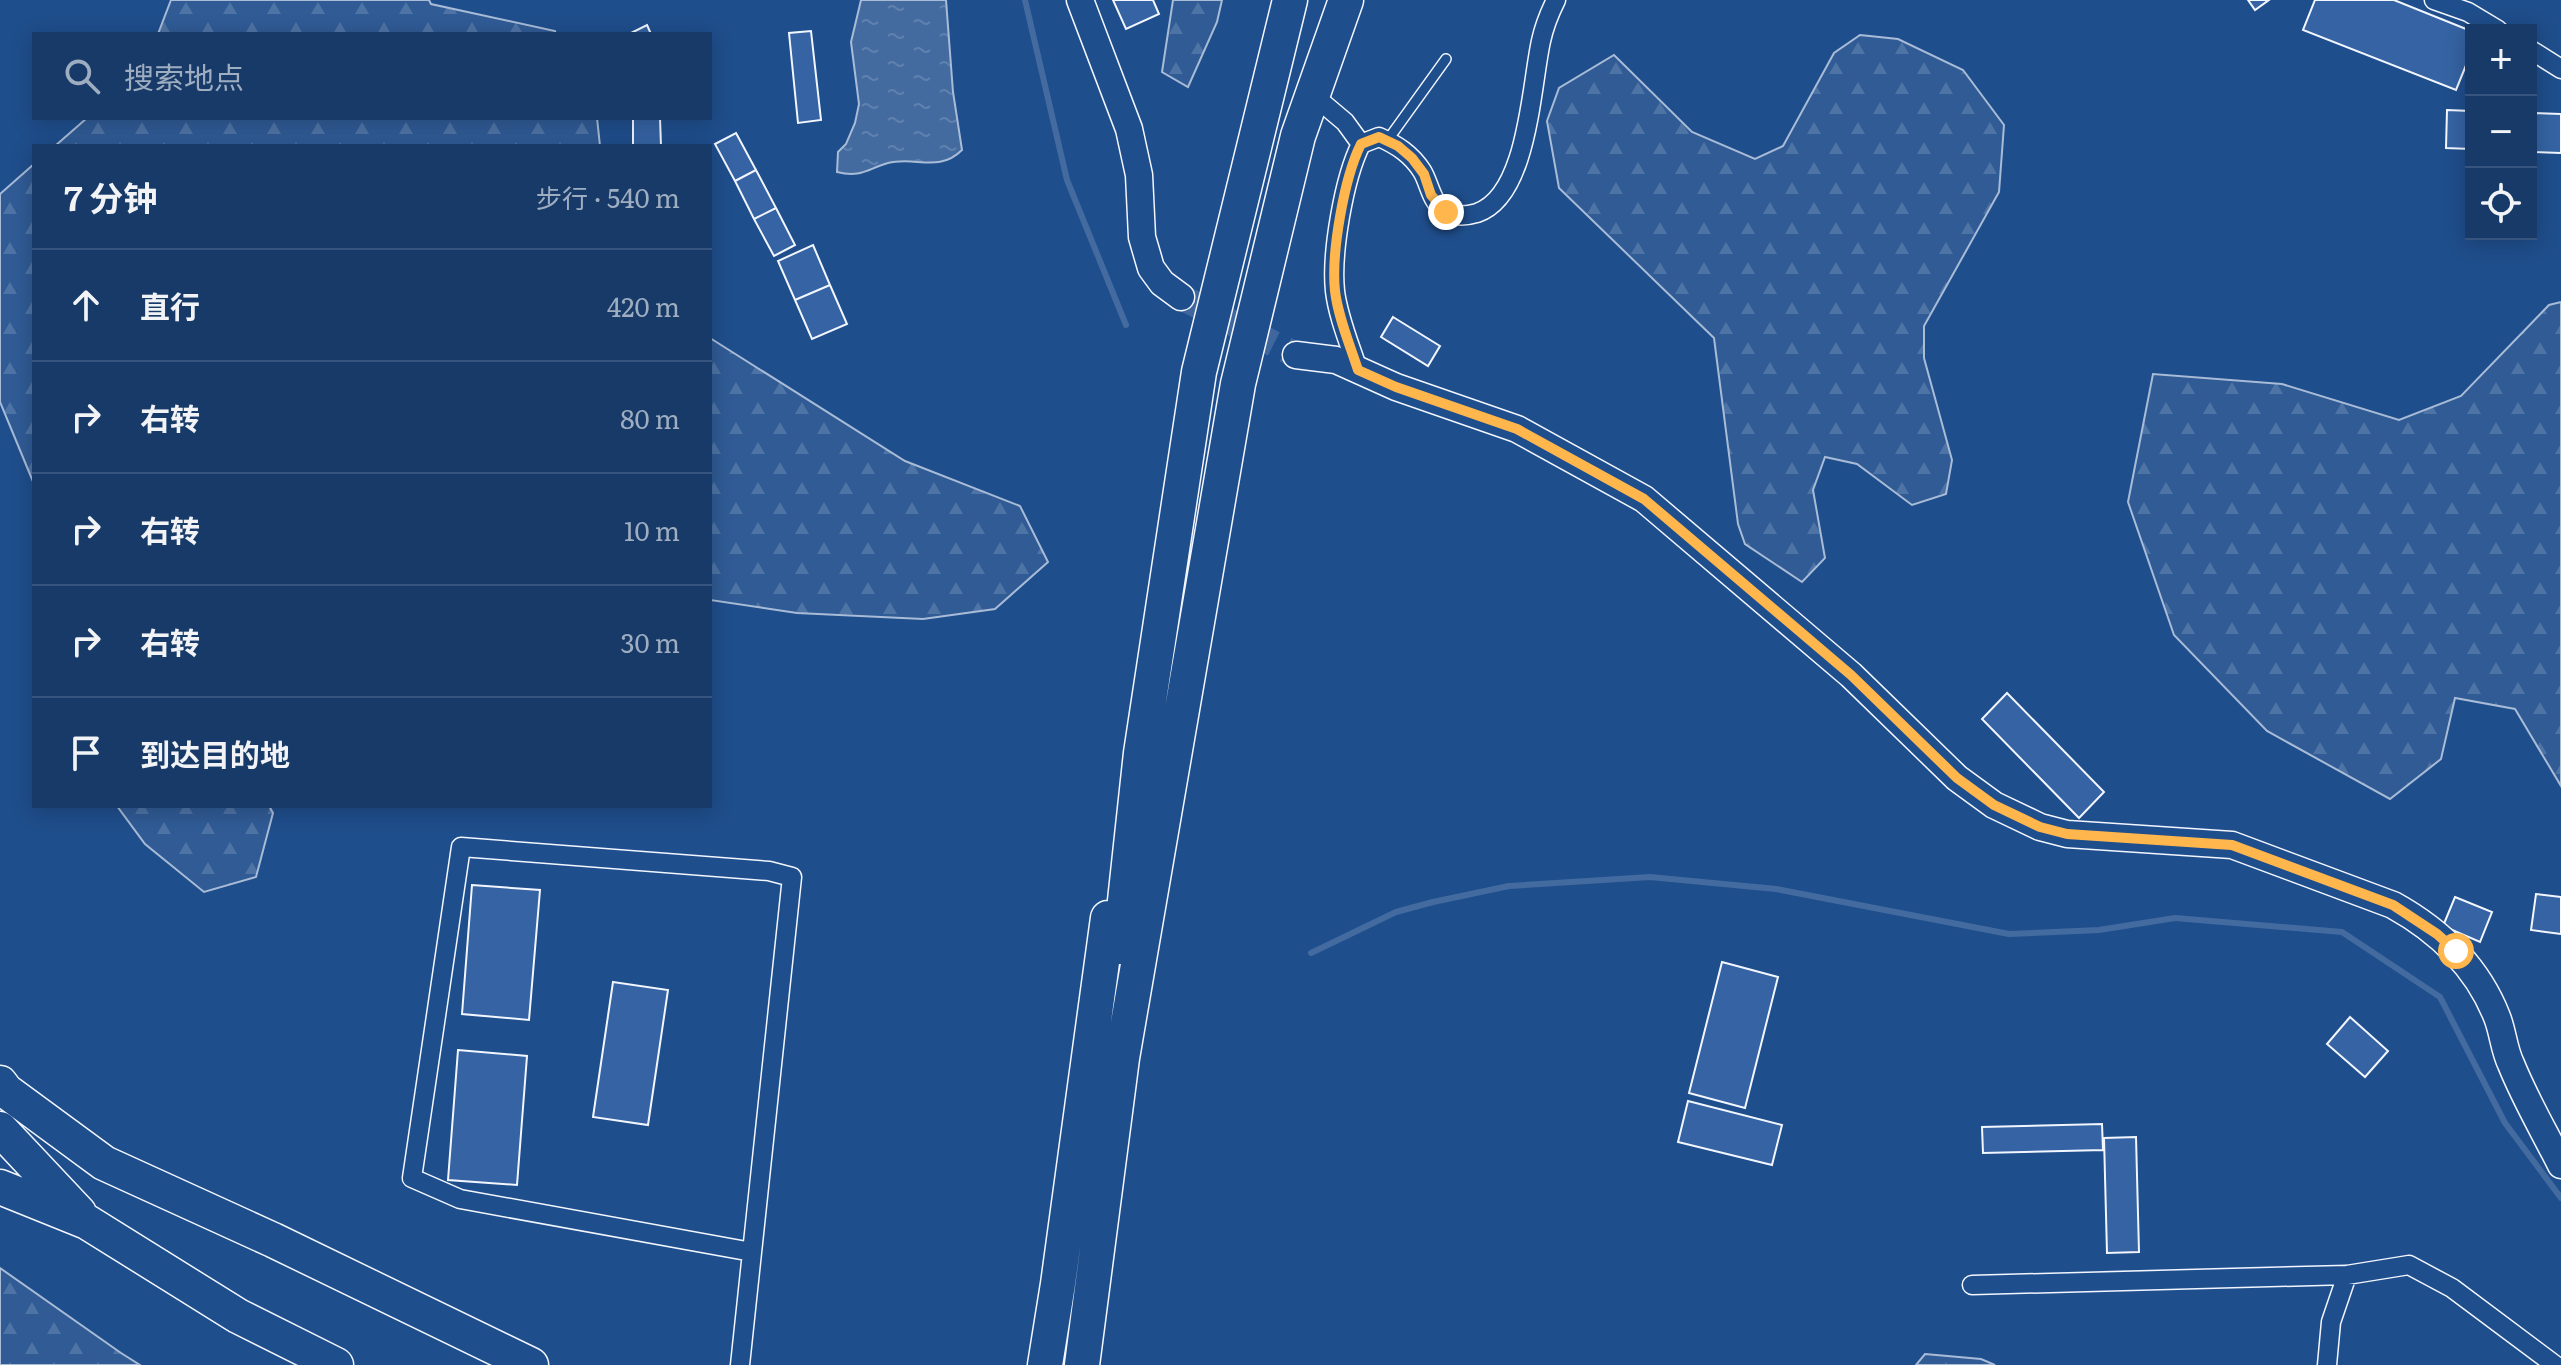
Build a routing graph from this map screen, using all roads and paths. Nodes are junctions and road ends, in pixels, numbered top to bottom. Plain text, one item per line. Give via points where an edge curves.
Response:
1 (1080, 0) edge
2 (1290, 0) edge
3 (1346, 0) edge
4 (1556, 0) edge
5 (2434, 0) edge
6 (2488, 24) edge
7 (2537, 54) edge
8 (1446, 59) dead end
9 (2561, 69) edge
10 (1313, 95) junction
11 (1387, 141) junction
12 (1361, 144) junction
13 (1181, 297) tunnel mouth
14 (1296, 355) tunnel mouth
15 (1358, 370) junction
16 (1158, 757) junction
17 (2, 1087) edge
18 (0, 1129) edge
19 (2561, 1165) edge
20 (0, 1187) edge
21 (87, 1222) junction
22 (752, 1252) junction
23 (2347, 1275) junction
24 (1972, 1285) dead end
25 (336, 1365) edge
26 (531, 1365) edge
27 (740, 1365) edge
28 (1045, 1365) edge
29 (1063, 1365) edge
30 (1082, 1365) edge
31 (1100, 1365) edge
32 (2327, 1365) edge
33 (2555, 1365) edge

1 - 13 street via 1129,129 1139,175 1142,237 1151,268
2 - 16 highway via 1199,372
3 - 10 highway
4 - 11 street via 1542,38 1524,144 1502,196 1483,211 1465,216 1446,212 1412,158
5 - 6 street
7 - 9 street
8 - 11 lane
10 - 12 street
10 - 16 highway via 1298,136 1238,384
11 - 12 street via 1379,137
12 - 15 street via 1345,189 1335,264 1335,292
14 - 15 street via 1336,360
15 - 19 street via 1517,429 1644,499 1851,675 1957,778 2014,816 2067,834 2232,845 2416,918 2456,951 2485,992 2509,1061
16 - 28 highway via 1116,859
16 - 29 highway via 1110,1038
16 - 30 highway
16 - 31 highway via 1160,919
17 - 26 highway via 104,1163
18 - 21 highway
20 - 21 highway
21 - 25 highway via 238,1316
22 - 22 street via 792,877 461,847 412,1178 460,1199
22 - 27 street
23 - 24 street
23 - 32 street via 2331,1322
23 - 33 street via 2409,1265 2452,1288

